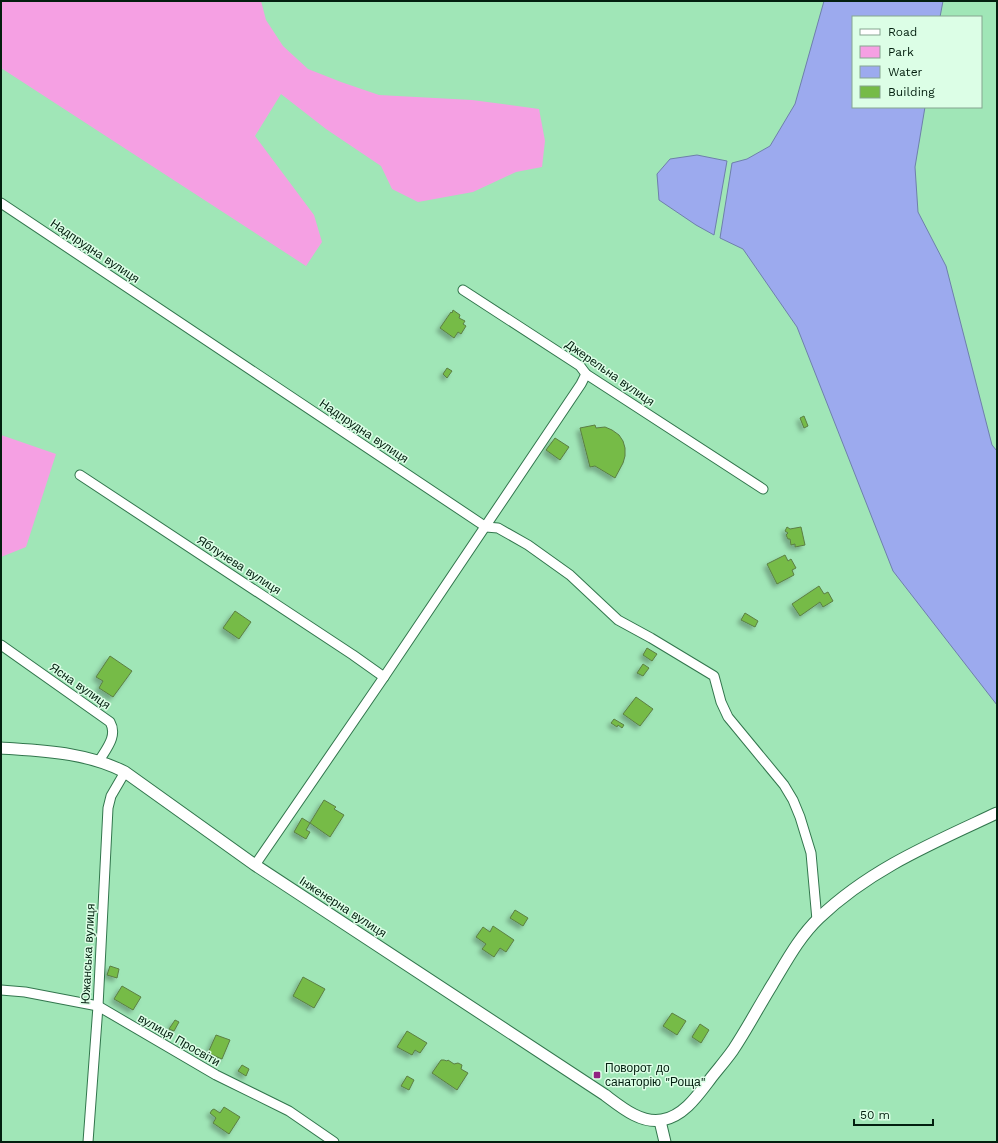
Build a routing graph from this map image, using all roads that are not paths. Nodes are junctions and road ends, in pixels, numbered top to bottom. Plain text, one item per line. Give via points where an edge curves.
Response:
1 (1, 203) edge
2 (463, 290) dead end
3 (586, 374) junction
4 (80, 475) dead end
5 (763, 489) dead end
6 (486, 527) junction
7 (1, 645) edge
8 (384, 677) junction
9 (1, 748) edge
10 (99, 761) junction
11 (125, 772) junction
12 (997, 813) edge
13 (255, 865) junction
14 (817, 920) junction
15 (1, 990) edge
16 (98, 1006) junction
17 (660, 1121) junction
18 (88, 1142) edge
19 (334, 1142) edge
20 (665, 1142) edge

1 - 6 street, Надпрудна вулиця
2 - 3 street, Джерельна вулиця via 580,366
3 - 5 street, Джерельна вулиця
3 - 6 street
4 - 8 street, Яблунева вулиця
6 - 8 street
6 - 14 street, Надпрудна вулиця via 498,528 528,545 570,575 618,620 714,676 728,717 793,800 811,853
7 - 10 street, Ясна вулиця via 110,722 113,729 112,737
8 - 13 street
9 - 10 street, Інженерна вулиця via 62,753
10 - 11 street, Інженерна вулиця
11 - 13 street, Інженерна вулиця
11 - 16 street, Южанська вулиця via 111,796 108,808
12 - 14 street via 875,874 845,895
13 - 17 street, Інженерна вулиця via 606,1095 631,1114
14 - 17 street via 800,940 733,1049 694,1100 671,1118
15 - 16 street, вулиця Просвіти
16 - 18 street, Южанська вулиця
16 - 19 street, вулиця Просвіти via 216,1075 289,1111
17 - 20 street

